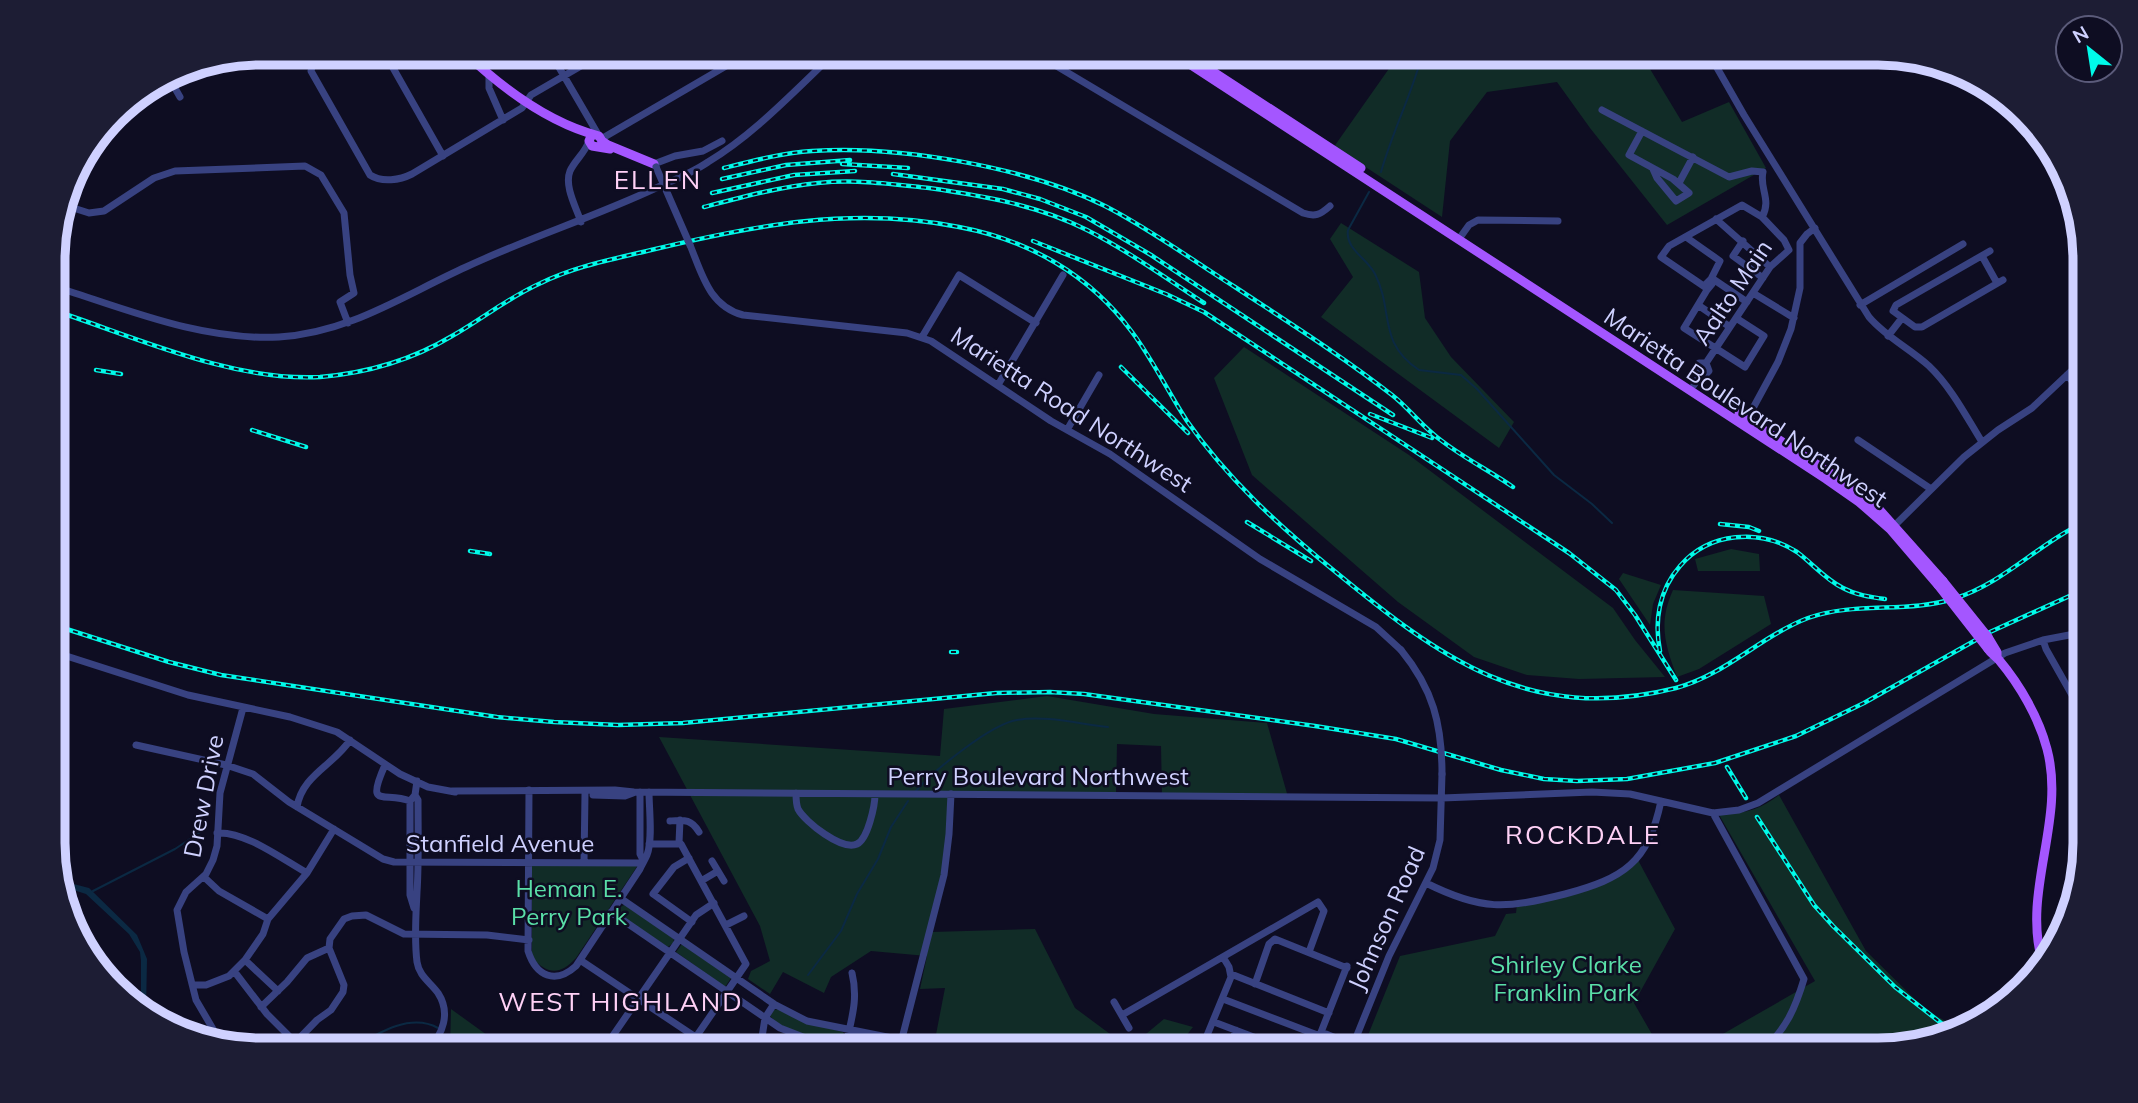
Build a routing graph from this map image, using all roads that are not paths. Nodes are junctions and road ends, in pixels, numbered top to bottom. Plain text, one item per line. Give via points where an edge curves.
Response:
1 (312, 65) edge
2 (391, 65) edge
3 (478, 65) edge
4 (558, 65) edge
5 (583, 65) edge
6 (727, 65) edge
7 (822, 65) edge
8 (1055, 65) edge
9 (1191, 65) edge
10 (1203, 65) edge
11 (1716, 65) edge
12 (489, 76) junction
13 (564, 76) junction
14 (173, 85) edge
15 (180, 97) dead end
16 (527, 102) junction
17 (1602, 110) dead end
18 (503, 120) junction
19 (1642, 131) junction
20 (595, 139) junction
21 (722, 141) dead end
22 (443, 156) junction
23 (1693, 157) junction
24 (1773, 161) junction
25 (655, 165) junction
26 (1653, 169) junction
27 (1763, 172) junction
28 (1679, 183) junction
29 (1330, 206) dead end
30 (72, 207) edge
31 (1762, 217) junction
32 (1716, 219) junction
33 (1558, 221) dead end
34 (581, 222) junction
35 (1815, 228) junction
36 (1460, 236) junction
37 (1686, 237) junction
38 (1743, 241) junction
39 (1963, 244) dead end
40 (1990, 251) dead end
41 (1982, 256) junction
42 (1770, 267) junction
43 (1923, 268) junction
44 (1063, 275) dead end
45 (1763, 278) junction
46 (1712, 279) junction
47 (1932, 284) junction
48 (1706, 288) junction
49 (65, 290) edge
50 (1753, 293) junction
51 (1747, 302) junction
52 (1698, 305) junction
53 (1860, 305) junction
54 (1736, 318) junction
55 (1794, 318) junction
56 (1902, 318) junction
57 (348, 323) junction
58 (1036, 323) junction
59 (1730, 327) junction
60 (922, 337) junction
61 (1888, 337) junction
62 (1715, 350) junction
63 (2073, 369) edge
64 (1099, 375) dead end
65 (2067, 375) junction
66 (2073, 382) edge
67 (998, 385) junction
68 (1694, 385) junction
69 (1745, 422) junction
70 (1067, 430) junction
71 (1858, 440) dead end
72 (1982, 442) junction
73 (1931, 489) junction
74 (1892, 527) junction
75 (2073, 634) edge
76 (2043, 639) junction
77 (65, 656) edge
78 (1997, 658) junction
79 (2073, 697) edge
80 (243, 708) junction
81 (350, 740) junction
82 (136, 746) dead end
83 (226, 765) junction
84 (385, 765) junction
85 (416, 781) junction
86 (529, 792) junction
87 (636, 792) junction
88 (649, 792) junction
89 (796, 793) junction
90 (584, 794) junction
91 (875, 794) junction
92 (951, 794) junction
93 (412, 798) junction
94 (1442, 798) junction
95 (1661, 801) junction
96 (297, 807) junction
97 (1713, 813) junction
98 (680, 820) junction
99 (670, 821) dead end
100 (334, 830) junction
101 (699, 832) dead end
102 (217, 833) junction
103 (679, 843) junction
104 (649, 844) junction
105 (689, 858) junction
106 (712, 861) dead end
107 (643, 862) junction
108 (414, 863) junction
109 (529, 863) junction
110 (584, 863) junction
111 (718, 871) junction
112 (307, 873) junction
113 (204, 877) junction
114 (701, 881) junction
115 (724, 881) dead end
116 (1426, 883) junction
117 (621, 898) junction
118 (714, 904) junction
119 (611, 912) junction
120 (744, 916) dead end
121 (268, 919) junction
122 (691, 922) junction
123 (726, 925) junction
124 (1268, 931) junction
125 (417, 934) junction
126 (1273, 939) junction
127 (529, 940) junction
128 (679, 940) junction
129 (329, 948) junction
130 (2040, 951) edge
131 (1309, 952) junction
132 (670, 954) junction
133 (1223, 957) junction
134 (245, 960) junction
135 (580, 960) junction
136 (234, 971) junction
137 (852, 973) dead end
138 (1231, 974) junction
139 (737, 979) junction
140 (1255, 984) junction
141 (192, 985) junction
142 (278, 991) junction
143 (727, 991) junction
144 (639, 997) junction
145 (1223, 999) junction
146 (1114, 1002) dead end
147 (774, 1004) junction
148 (261, 1007) junction
149 (1329, 1013) junction
150 (1122, 1015) junction
151 (765, 1018) junction
152 (1214, 1022) junction
153 (1129, 1028) dead end
154 (1236, 1030) junction
155 (848, 1031) junction
156 (215, 1033) edge
157 (696, 1037) joint
158 (291, 1038) edge
159 (300, 1038) edge
160 (439, 1038) edge
161 (612, 1038) edge
162 (762, 1038) edge
163 (803, 1038) edge
164 (847, 1038) edge
165 (890, 1038) edge
166 (903, 1038) edge
167 (1207, 1038) edge
168 (1233, 1038) edge
169 (1257, 1038) edge
170 (1319, 1038) joint
171 (1352, 1038) edge
172 (1776, 1038) edge

1 - 22 street via 311,71 370,175 398,179
2 - 22 street
3 - 12 main road
4 - 13 street
5 - 13 street
6 - 20 street
7 - 34 street via 737,143 708,163
8 - 29 street via 1303,213 1319,215
9 - 36 main road, Marietta Boulevard Northwest
10 - 36 main road
11 - 24 street
12 - 16 main road
12 - 18 street via 489,88
13 - 16 street
13 - 20 street
14 - 15 street
16 - 18 street
16 - 20 main road
17 - 19 street
18 - 22 street
19 - 23 street
19 - 26 street via 1629,155
20 - 25 main road
20 - 34 street via 570,171 569,190
21 - 25 street
23 - 27 street via 1729,177
23 - 28 street
24 - 27 street
24 - 35 street
25 - 60 street, Marietta Road Northwest, bridge via 711,295 724,307 736,313
26 - 28 street
26 - 28 street via 1676,201 1689,193
27 - 31 street, Aalto Main via 1768,203
30 - 57 street via 89,213 104,211 154,178 175,171 305,166 321,175 346,219 354,293 340,302
31 - 32 street via 1742,205
31 - 42 street, Aalto Main via 1789,246
32 - 37 street
32 - 38 street
33 - 36 street via 1478,220
34 - 57 street via 490,256
35 - 53 street
35 - 55 street via 1800,243 1800,288
36 - 68 main road
36 - 69 main road, Marietta Boulevard Northwest
37 - 46 street via 1720,261
37 - 48 street via 1669,246 1661,257
38 - 42 street
38 - 45 street via 1733,256
39 - 43 street
40 - 41 street
41 - 47 street
41 - 56 street via 2000,282 1922,327
42 - 45 street, Aalto Main
43 - 47 street
43 - 53 street
44 - 58 street
45 - 50 street, Aalto Main
46 - 48 street
46 - 51 street
47 - 56 street via 1896,305 1894,311
48 - 52 street
49 - 57 street via 195,329 228,334 280,337
50 - 51 street, Aalto Main
50 - 55 street
51 - 54 street, Aalto Main
52 - 59 street
52 - 62 street via 1684,328
53 - 61 street
54 - 59 street, Aalto Main
54 - 62 street via 1764,336 1745,367
55 - 69 street via 1782,354
56 - 61 street
58 - 60 street via 959,275
58 - 67 street
59 - 62 street, Aalto Main
60 - 67 street, Marietta Road Northwest
61 - 72 street via 1936,373
62 - 68 street, Aalto Main via 1706,363 1696,366 1700,375
63 - 65 street
64 - 70 street
65 - 66 street
65 - 72 street via 2032,408
67 - 70 street, Marietta Road Northwest
68 - 69 main road
69 - 74 main road via 1839,478 1877,507
70 - 94 street, Marietta Road Northwest, bridge via 1136,471 1260,559 1368,622 1401,650 1431,697 1442,742
71 - 73 street
72 - 73 street
73 - 74 street
74 - 78 main road, bridge
75 - 76 street
76 - 78 street
76 - 79 street
77 - 80 street, Perry Boulevard Northwest
78 - 97 street via 1758,803
78 - 130 main road via 2036,718 2052,777 2035,918
80 - 81 street, Perry Boulevard Northwest via 290,717
80 - 83 street, Drew Drive
81 - 84 street, Perry Boulevard Northwest
81 - 96 street via 308,781
82 - 83 street, Stanfield Avenue
83 - 96 street, Stanfield Avenue via 253,774
83 - 102 street, Drew Drive
84 - 85 street, Perry Boulevard Northwest
84 - 93 street via 377,784 379,795 384,799
85 - 86 street, Perry Boulevard Northwest via 452,791
85 - 93 street
86 - 87 street, Perry Boulevard Northwest
86 - 90 street, Perry Boulevard Northwest
86 - 109 street
87 - 88 street, Perry Boulevard Northwest
87 - 90 street, Perry Boulevard Northwest via 625,796
87 - 107 street
88 - 89 street, Perry Boulevard Northwest
88 - 104 street
89 - 91 street, Perry Boulevard Northwest
89 - 91 street via 800,813 832,840 849,846 864,839
90 - 110 street
91 - 92 street, Perry Boulevard Northwest
92 - 94 street, Perry Boulevard Northwest
92 - 166 street via 944,875
93 - 108 street via 418,800
94 - 95 street, Perry Boulevard Northwest via 1592,792
94 - 116 street, Johnson Road via 1438,854
95 - 97 street, Perry Boulevard Northwest
95 - 116 street via 1654,830 1641,854 1598,885 1500,906 1465,901
96 - 100 street, Stanfield Avenue
97 - 172 street via 1804,979 1795,1008
98 - 99 street
98 - 101 street via 693,822
98 - 103 street
100 - 108 street, Stanfield Avenue via 383,859
100 - 112 street
102 - 112 street via 245,837
102 - 113 street, Drew Drive via 213,860
103 - 104 street
103 - 105 street
104 - 107 street
105 - 114 street
105 - 122 street via 674,867 653,894
106 - 111 street
107 - 110 street, Stanfield Avenue
107 - 117 street
108 - 109 street, Stanfield Avenue
108 - 125 street
109 - 110 street, Stanfield Avenue
109 - 127 street
111 - 114 street
111 - 115 street
112 - 121 street
113 - 121 street
113 - 141 street, Drew Drive via 186,892 177,910
114 - 118 street
116 - 171 street, Johnson Road
117 - 119 street
117 - 128 street
118 - 122 street
118 - 123 street
119 - 132 street
119 - 135 street
120 - 123 street
121 - 134 street
122 - 128 street
123 - 139 street via 746,964
124 - 126 street
124 - 131 street via 1318,902 1324,911
124 - 133 street
125 - 127 street via 487,934
125 - 129 street via 397,932 360,914 340,922
125 - 160 street via 419,969 444,1004 446,1014
126 - 131 street
126 - 140 street
127 - 135 street via 532,961 543,974 562,975
128 - 132 street
128 - 139 street
129 - 142 street via 307,958
129 - 159 street via 343,992 331,1010
131 - 149 street via 1347,965
132 - 143 street
132 - 144 street
133 - 138 street
133 - 150 street
134 - 136 street
134 - 142 street
135 - 144 street
136 - 141 street via 206,985
136 - 148 street
137 - 155 street via 856,992
138 - 140 street
138 - 145 street
139 - 143 street
139 - 147 street
140 - 149 street
141 - 156 street, Drew Drive
142 - 148 street
143 - 151 street
143 - 157 street
144 - 157 street
144 - 161 street
145 - 152 street
145 - 170 street
146 - 150 street
147 - 151 street
147 - 155 street via 807,1021
148 - 158 street
149 - 170 street
150 - 153 street
151 - 162 street
151 - 163 street
152 - 154 street
152 - 167 street
154 - 168 street
154 - 169 street
155 - 164 street
155 - 165 street

